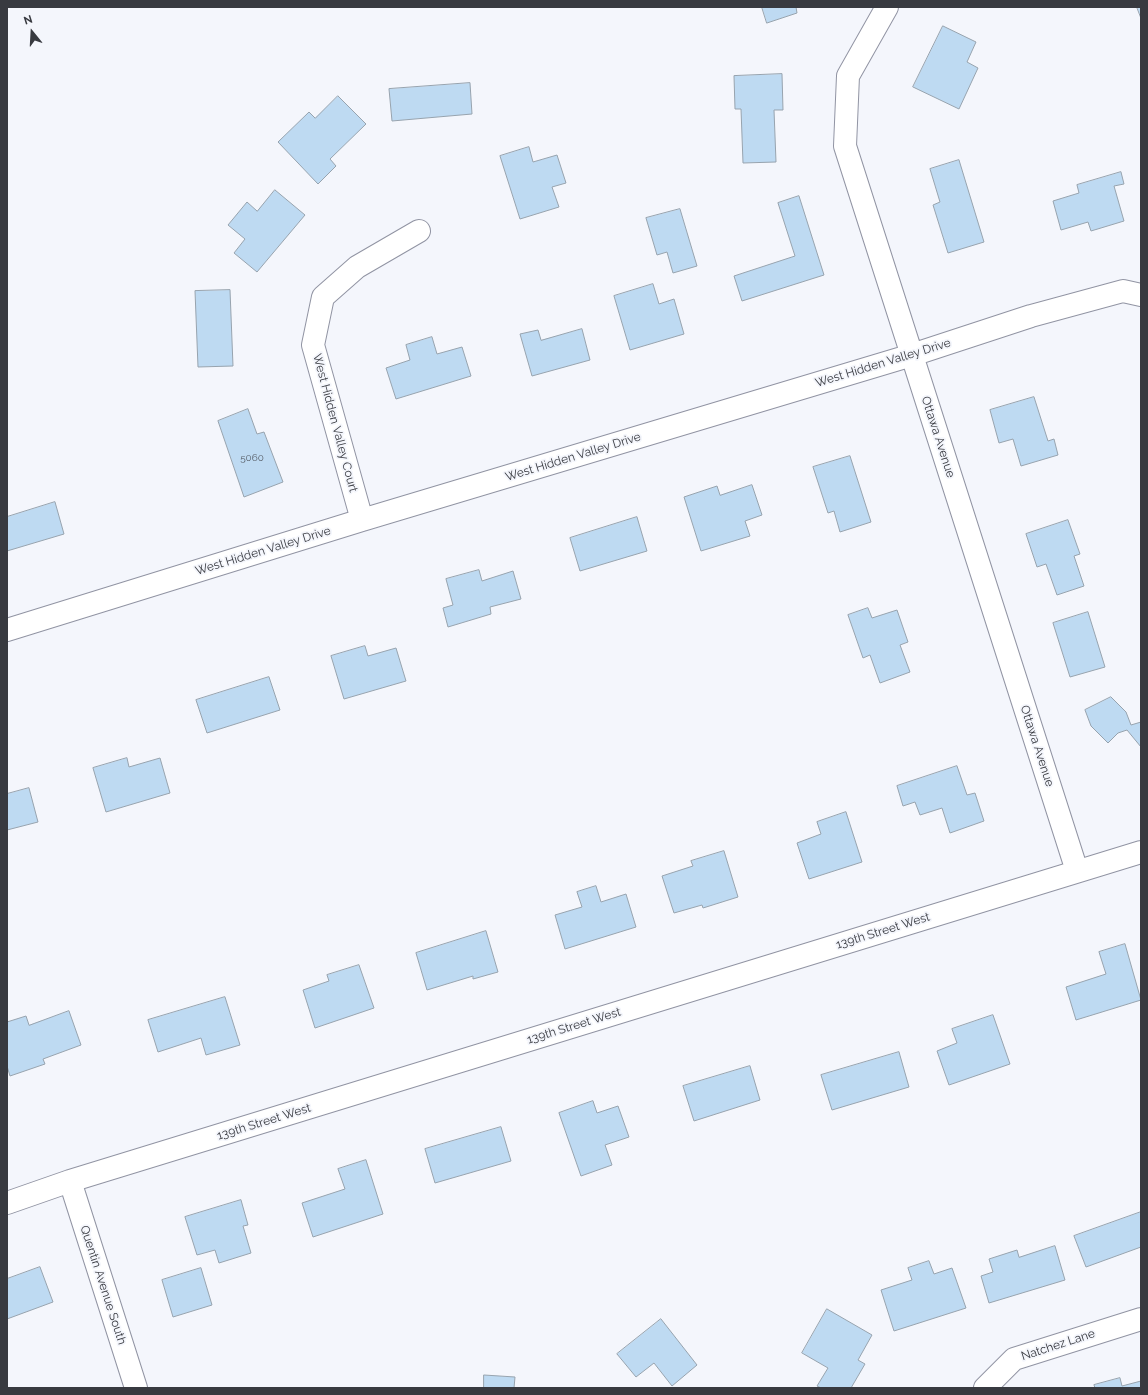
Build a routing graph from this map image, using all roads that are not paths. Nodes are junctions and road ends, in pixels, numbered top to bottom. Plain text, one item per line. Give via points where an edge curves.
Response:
1 (887, 7) edge
2 (419, 231) dead end
3 (1141, 294) edge
4 (912, 355) junction
5 (362, 520) junction
6 (7, 630) edge
7 (1141, 852) edge
8 (1077, 871) junction
9 (70, 1181) junction
10 (7, 1203) edge
11 (1141, 1318) edge
12 (136, 1388) edge
13 (985, 1388) edge

1 - 4 street, Ottawa Avenue via 848,76 845,146
2 - 5 street, West Hidden Valley Court via 357,268 324,297 313,345
3 - 4 street, West Hidden Valley Drive via 1123,292 1031,316
4 - 5 street, West Hidden Valley Drive
4 - 8 street, Ottawa Avenue
5 - 6 street, West Hidden Valley Drive
7 - 8 street, 139th Street West
8 - 9 street, 139th Street West
9 - 10 street, 139th Street West
9 - 12 street, Quentin Avenue South
11 - 13 street, Natchez Lane via 1014,1359

